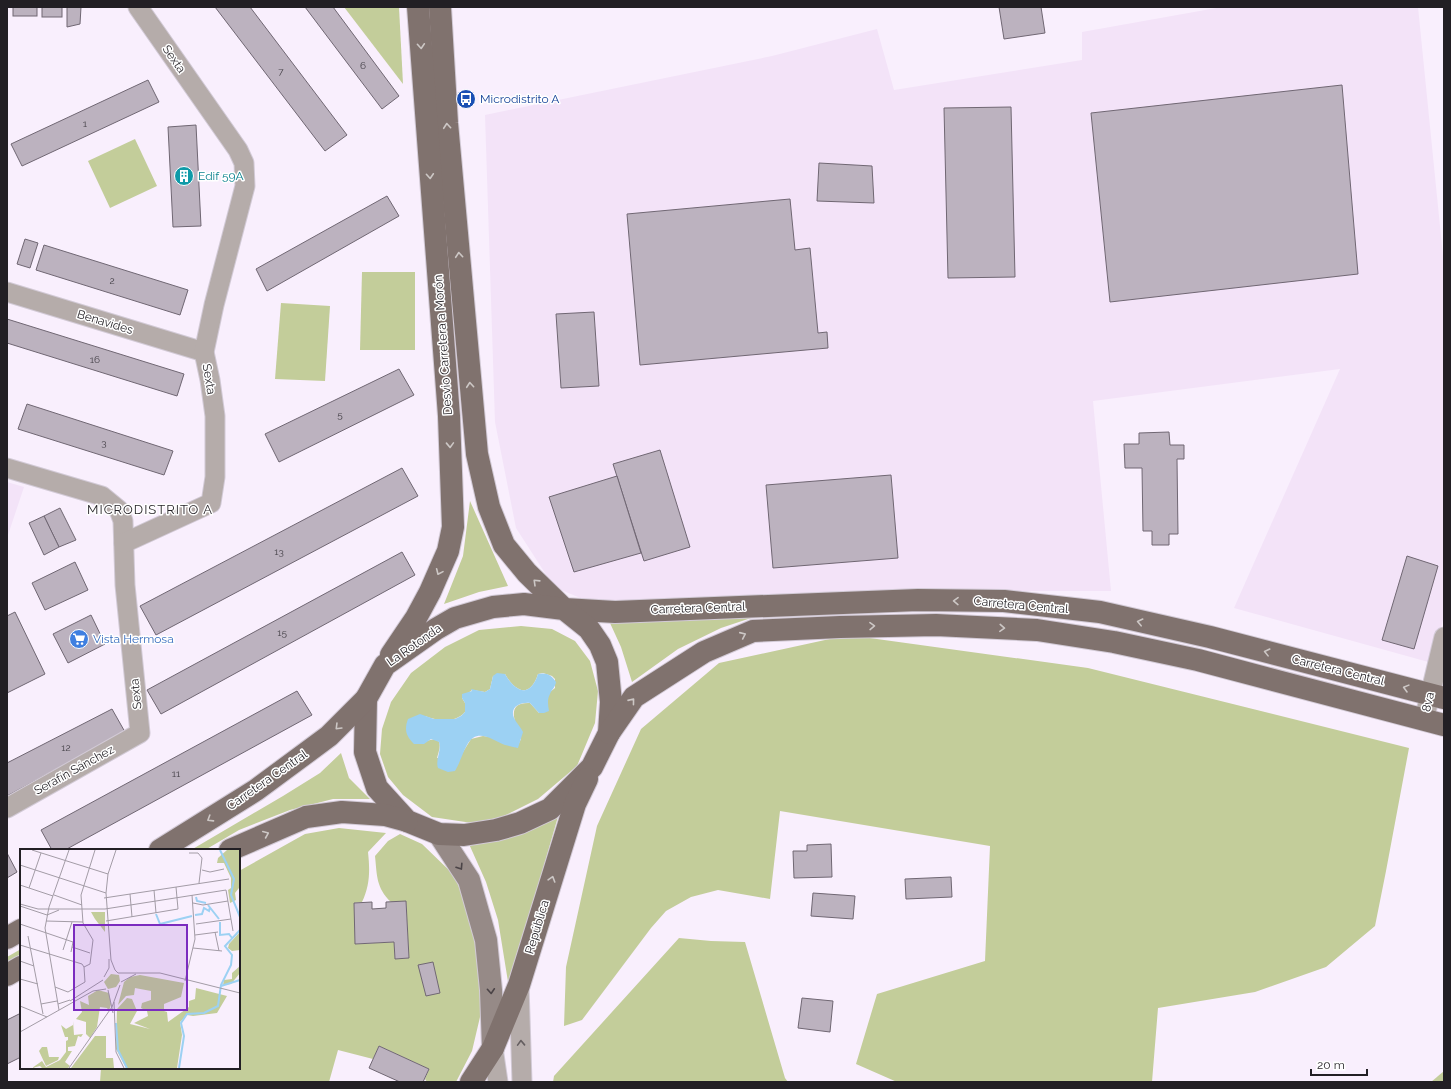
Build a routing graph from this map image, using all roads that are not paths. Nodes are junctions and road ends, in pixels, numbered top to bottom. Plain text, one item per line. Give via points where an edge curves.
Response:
1 (138, 7) edge
2 (418, 7) edge
3 (440, 7) edge
4 (7, 292) edge
5 (204, 352) junction
6 (473, 413) junction
7 (449, 416) junction
8 (7, 468) edge
9 (124, 543) junction
10 (564, 609) junction
11 (1444, 637) edge
12 (384, 665) junction
13 (1437, 696) edge
14 (366, 699) junction
15 (1434, 722) edge
16 (140, 733) joint
17 (609, 733) junction
18 (592, 767) junction
19 (7, 808) edge
20 (407, 821) junction
21 (438, 834) junction
22 (162, 849) edge
23 (232, 849) edge
24 (20, 931) edge
25 (7, 938) edge
26 (20, 968) edge
27 (7, 975) edge
28 (519, 985) junction
29 (493, 1048) junction
30 (471, 1082) edge
31 (498, 1082) edge
32 (522, 1082) edge

1 - 5 street, Sexta via 238,150 244,163 245,186
2 -> 7 main road, Desvio Carretera a Morón
6 -> 3 main road, Desvio Carretera a Morón via 447,123
4 - 5 street, Benavides
5 - 9 street, Sexta via 215,416 215,477 211,503
6 - 7 main road
10 -> 6 main road, Desvio Carretera a Morón via 527,573 504,545 489,507 477,454
7 -> 12 main road, Desvio Carretera a Morón via 453,527 448,551 416,618
8 - 9 street via 102,496 119,510 123,520
9 - 16 street, Sexta via 125,585
10 - 12 main road, La Rotonda via 524,604 493,607 456,618
13 -> 10 main road, Carretera Central via 1210,637 1100,612 1004,601 910,600 615,612
10 - 17 main road, La Rotonda via 589,629 607,662 611,702
11 - 13 street, 8va
12 - 14 main road, La Rotonda
13 - 15 street, 8va
14 - 20 main road, La Rotonda via 365,752 377,788
14 -> 22 main road, Carretera Central via 329,736 262,785
17 -> 15 main road, Carretera Central via 634,697 704,652 753,631 928,625 1037,630 1114,642 1198,660
16 - 19 street, Serafín Sánchez
17 - 18 main road, La Rotonda
18 - 21 main road, La Rotonda via 550,809 520,823 464,835
28 -> 18 main road, República via 576,804
20 - 21 main road, La Rotonda
23 -> 20 main road via 306,817 342,812 385,814
21 -> 29 street via 469,880 486,940
24 - 25 main road
26 - 27 main road
28 - 29 main road, República
32 -> 28 street
29 - 30 main road, República
29 - 31 street

